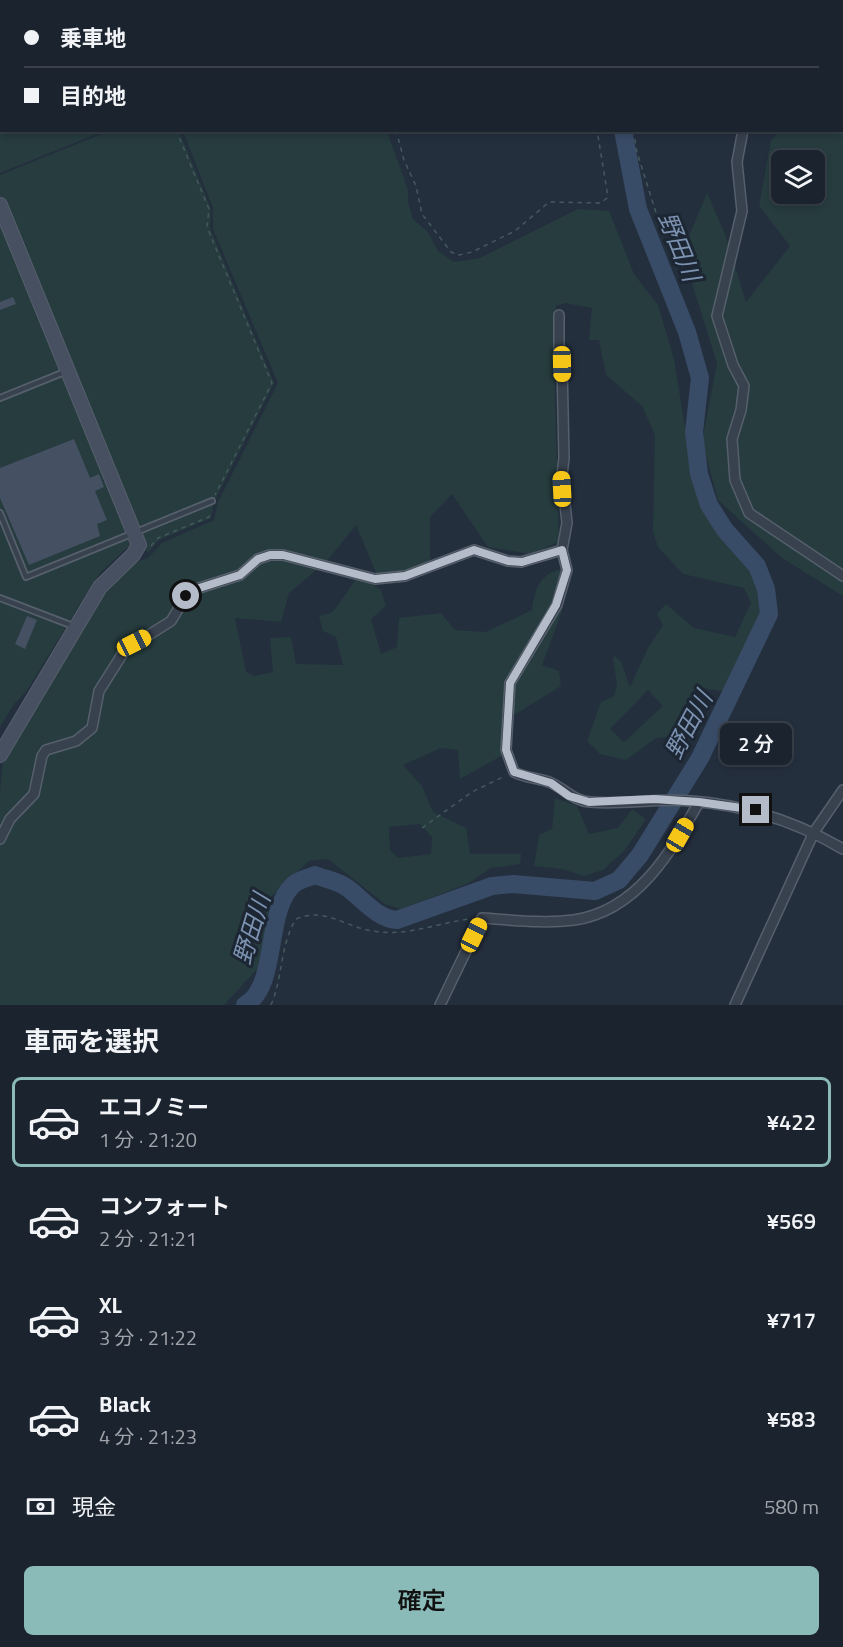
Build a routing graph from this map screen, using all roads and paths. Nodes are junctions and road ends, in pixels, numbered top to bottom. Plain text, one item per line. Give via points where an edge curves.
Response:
1 (177, 132) edge
2 (397, 132) edge
3 (597, 132) edge
4 (634, 132) edge
5 (743, 132) edge
6 (0, 205) edge
7 (663, 235) dead end
8 (559, 315) dead end
9 (68, 370) junction
10 (0, 398) edge
11 (212, 501) junction
12 (0, 513) edge
13 (2, 523) edge
14 (135, 532) junction
15 (139, 547) junction
16 (562, 550) junction
17 (843, 576) edge
18 (0, 598) edge
19 (76, 627) junction
20 (0, 755) edge
21 (514, 772) junction
22 (843, 790) edge
23 (695, 801) junction
24 (422, 828) dead end
25 (814, 832) junction
26 (0, 839) edge
27 (843, 849) edge
28 (482, 918) junction
29 (271, 1005) edge
30 (440, 1005) edge
31 (735, 1005) edge

1 - 11 path via 209,209 207,227 272,383
2 - 3 path via 422,214 442,243 459,255 515,231 549,202 601,203 607,198
4 - 7 path
5 - 17 street via 737,162 742,211 717,316 744,386 732,439 735,480 749,513
6 - 9 street
8 - 16 street via 562,475 567,523
9 - 10 lane
9 - 14 street
11 - 14 lane
11 - 15 path via 209,517 158,537 149,548
12 - 13 lane
13 - 14 lane via 26,577
14 - 15 street
15 - 19 street via 100,587
16 - 21 street via 567,570 556,605 510,683 506,750
16 - 26 street via 522,562 474,550 387,579 270,555 258,559 240,575 193,590 171,621 125,650 99,691 92,728 76,741 46,750 34,794 10,819
18 - 19 lane
19 - 20 street
21 - 23 street via 551,783 569,796 589,802
21 - 24 path via 472,792
22 - 25 street
23 - 25 street via 756,810
23 - 28 street via 670,852 644,883 621,901 577,920
25 - 27 street
25 - 31 street
28 - 29 path via 395,932 372,931 317,914 296,919 288,933 279,988
28 - 30 street

